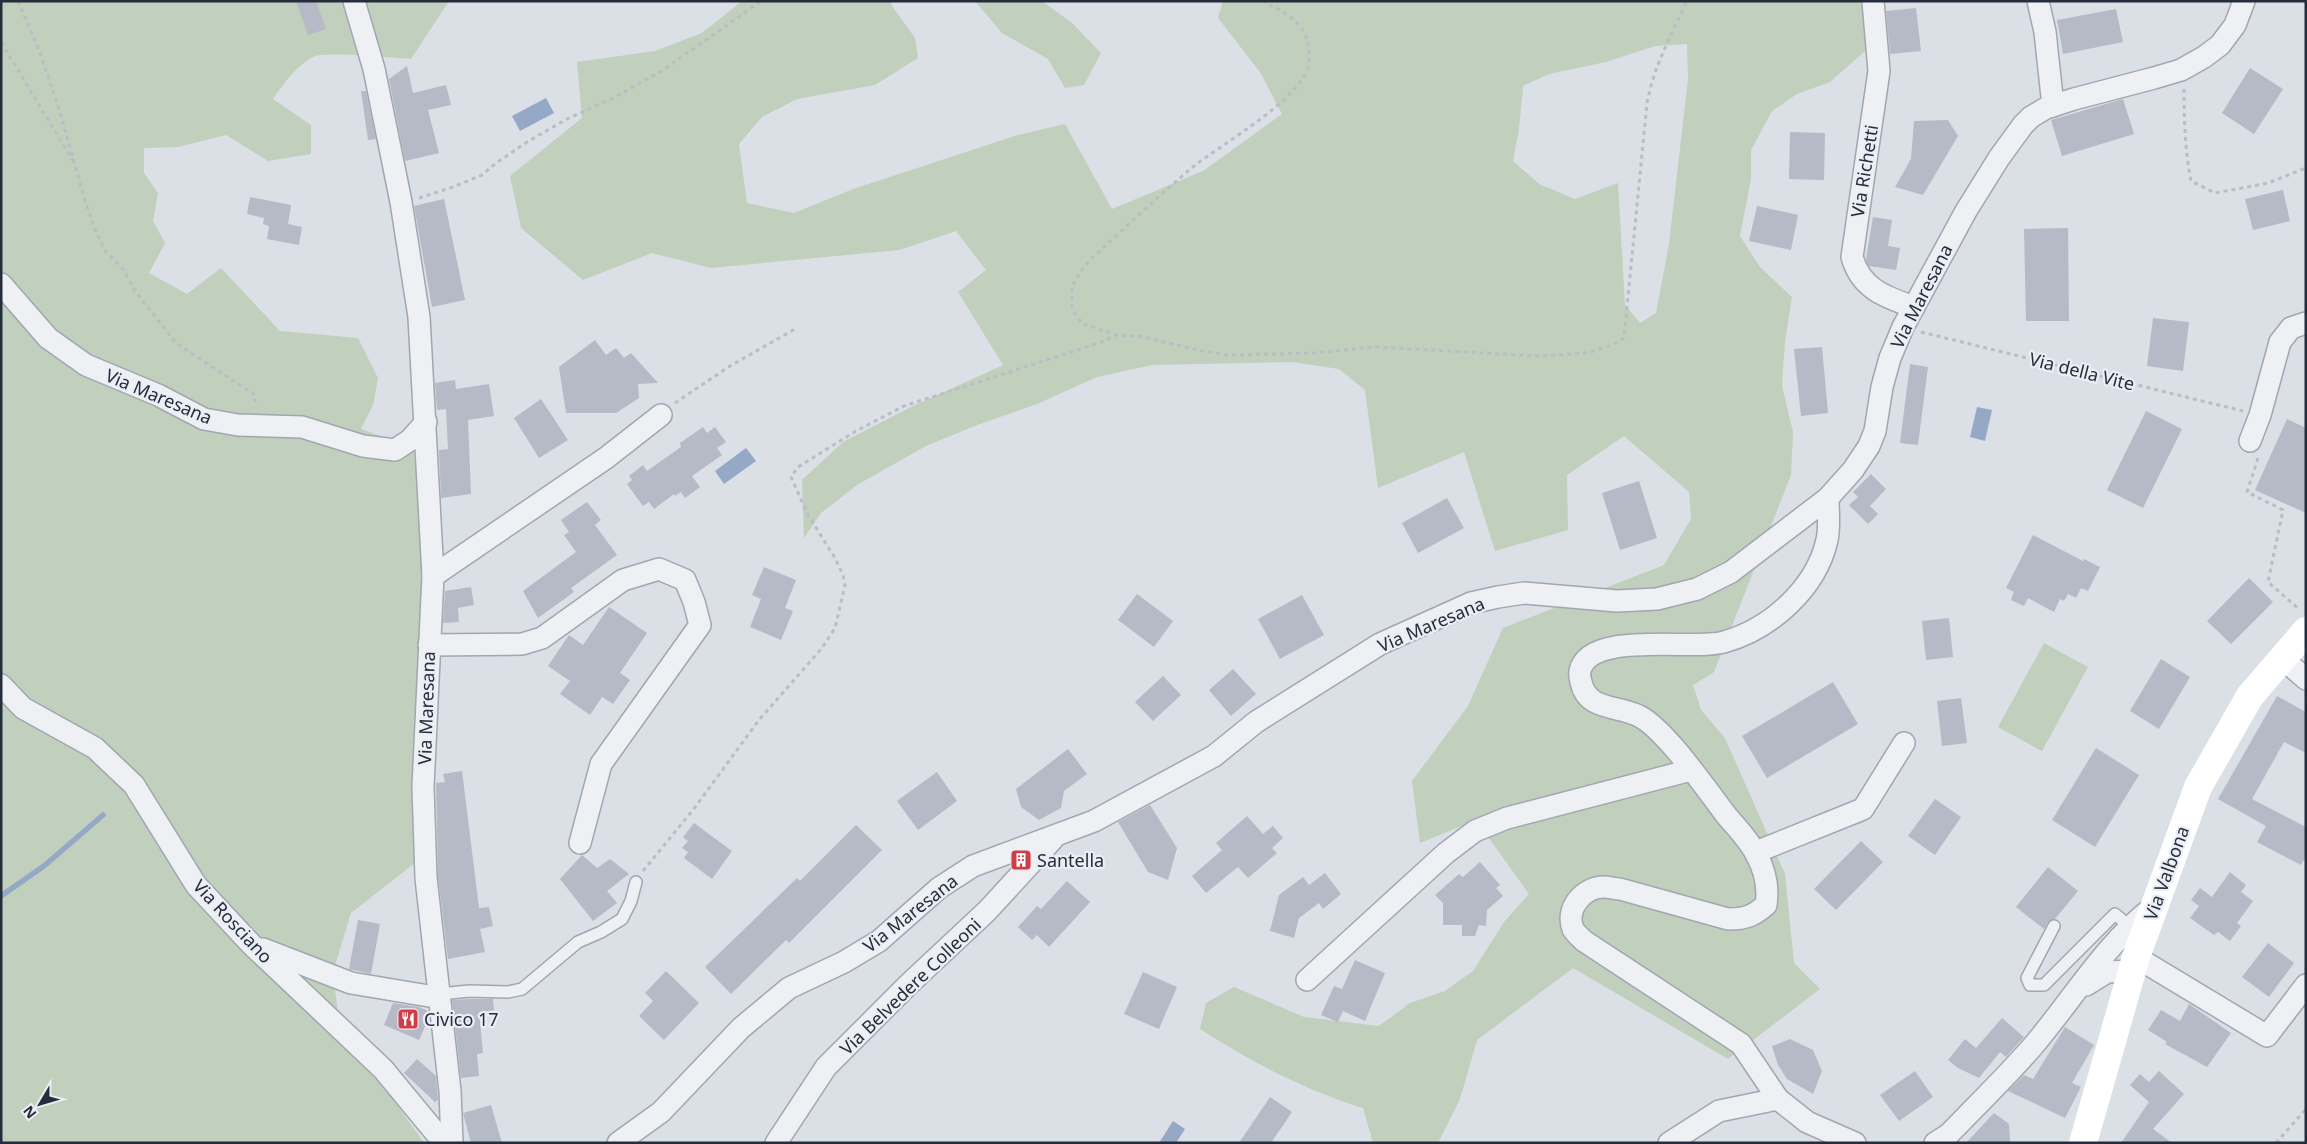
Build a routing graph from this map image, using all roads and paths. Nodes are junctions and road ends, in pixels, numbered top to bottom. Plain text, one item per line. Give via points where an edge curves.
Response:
1 (18, 1) edge
2 (354, 1) edge
3 (761, 1) edge
4 (1262, 1) edge
5 (1687, 1) edge
6 (1873, 1) edge
7 (2038, 1) edge
8 (2244, 1) edge
9 (1, 42) edge
10 (2181, 70) junction
11 (2053, 106) junction
12 (75, 166) junction
13 (2306, 168) edge
14 (401, 202) junction
15 (1, 284) edge
16 (1914, 307) junction
17 (2306, 323) edge
18 (1903, 327) junction
19 (795, 329) dead end
20 (1117, 335) junction
21 (661, 415) joint
22 (2260, 415) junction
23 (426, 422) junction
24 (238, 425) junction
25 (2250, 441) dead end
26 (2247, 492) dead end
27 (1828, 498) junction
28 (434, 576) junction
29 (2306, 615) edge
30 (2306, 631) edge
31 (429, 645) junction
32 (2282, 658) junction
33 (2306, 679) edge
34 (1, 685) edge
35 (1904, 743) dead end
36 (1691, 770) junction
37 (1055, 837) junction
38 (580, 843) dead end
39 (1756, 852) junction
40 (636, 882) joint
41 (2153, 908) junction
42 (2054, 926) dead end
43 (2129, 926) junction
44 (252, 945) junction
45 (2134, 964) junction
46 (1307, 980) dead end
47 (2306, 985) edge
48 (2077, 991) junction
49 (440, 994) junction
50 (1778, 1099) junction
51 (2306, 1109) edge
52 (444, 1143) edge
53 (452, 1143) edge
54 (618, 1143) edge
55 (776, 1143) edge
56 (1669, 1143) edge
57 (1855, 1143) edge
58 (1935, 1143) edge
59 (2083, 1143) edge
60 (2276, 1143) edge

1 - 12 path via 43,62
2 - 14 street, Via Maresana via 374,69
3 - 14 path via 662,71 527,142 482,175
4 - 20 path via 1290,15 1301,28 1306,35 1310,63 1298,85 1270,112 1194,166 1084,266 1072,286 1072,310 1083,324
5 - 20 path via 1652,80 1647,103 1624,338 1587,353 1538,356 1375,347 1313,353 1227,355 1144,337
6 - 16 street, Via Richetti via 1879,71 1852,257 1856,270 1867,284 1888,298
7 - 11 street via 2045,32
8 - 10 street, Via Maresana via 2235,25 2220,45
9 - 12 path
10 - 11 street, Via Maresana
10 - 13 path via 2191,181 2215,193 2268,182
11 - 16 street, Via Maresana via 2031,117 1999,158
12 - 24 path via 106,252 123,269 135,292 157,320 176,344 255,395 255,410
14 - 23 street, Via Maresana via 419,317
15 - 24 street, Via Maresana via 48,338 86,365 158,395 204,419
16 - 18 street, Via Maresana
17 - 22 street via 2291,328 2280,342
18 - 22 path, Via della Vite
18 - 27 street, Via Maresana via 1890,358 1876,431 1853,470
19 - 21 path via 706,381
20 - 40 path via 904,406 798,467 791,477 808,515 843,576 845,585 835,628 822,648 759,720
21 - 28 street via 606,458
22 - 25 street
23 - 24 street, Via Maresana via 410,440 395,450 363,446 302,427
23 - 28 street, Via Maresana
26 - 29 path via 2283,510 2268,582
27 - 36 street via 1827,538 1822,558 1809,581 1791,602 1750,632 1722,642 1685,646 1624,645 1595,651 1584,660 1579,672 1583,690 1594,703 1640,716 1664,736
27 - 37 street, Via Maresana via 1731,572 1697,589 1657,599 1617,601 1524,593 1471,603 1380,644 1256,722 1214,756 1094,821
28 - 31 street, Via Maresana
30 - 32 street, Via Valbona
31 - 38 street via 522,644 542,638 623,580 659,569 684,580 700,625 601,764
31 - 49 street, Via Maresana via 423,787 426,878
32 - 33 street
32 - 41 street, Via Valbona via 2250,696 2198,787
34 - 44 street, Via Rosciano via 23,708 95,748 134,785 196,885
35 - 39 street via 1863,809
36 - 39 street
36 - 46 street via 1507,818 1475,831 1446,853
37 - 54 street, Via Maresana via 973,866 939,888 879,940 844,962 789,988 741,1028 661,1112
37 - 55 street, Via Belvedere Colleoni via 987,912 826,1067
39 - 50 street via 1765,874 1768,894 1766,905 1745,919 1728,919 1602,887 1586,892 1577,900 1571,913 1574,930 1584,941 1741,1044
40 - 49 lane via 622,919 578,942 522,989
41 - 43 street
41 - 45 street, Via Valbona
42 - 43 lane via 2027,978 2030,985 2044,985 2115,914
43 - 48 street
44 - 49 street via 351,983 429,996
44 - 52 street, Via Rosciano via 383,1068
45 - 47 street via 2267,1036
45 - 48 street via 2107,972
45 - 59 street, Via Valbona
48 - 58 street via 2032,1046 1949,1134
49 - 53 street, Via Maresana
50 - 56 street via 1719,1111
50 - 57 street via 1807,1122
51 - 60 path

